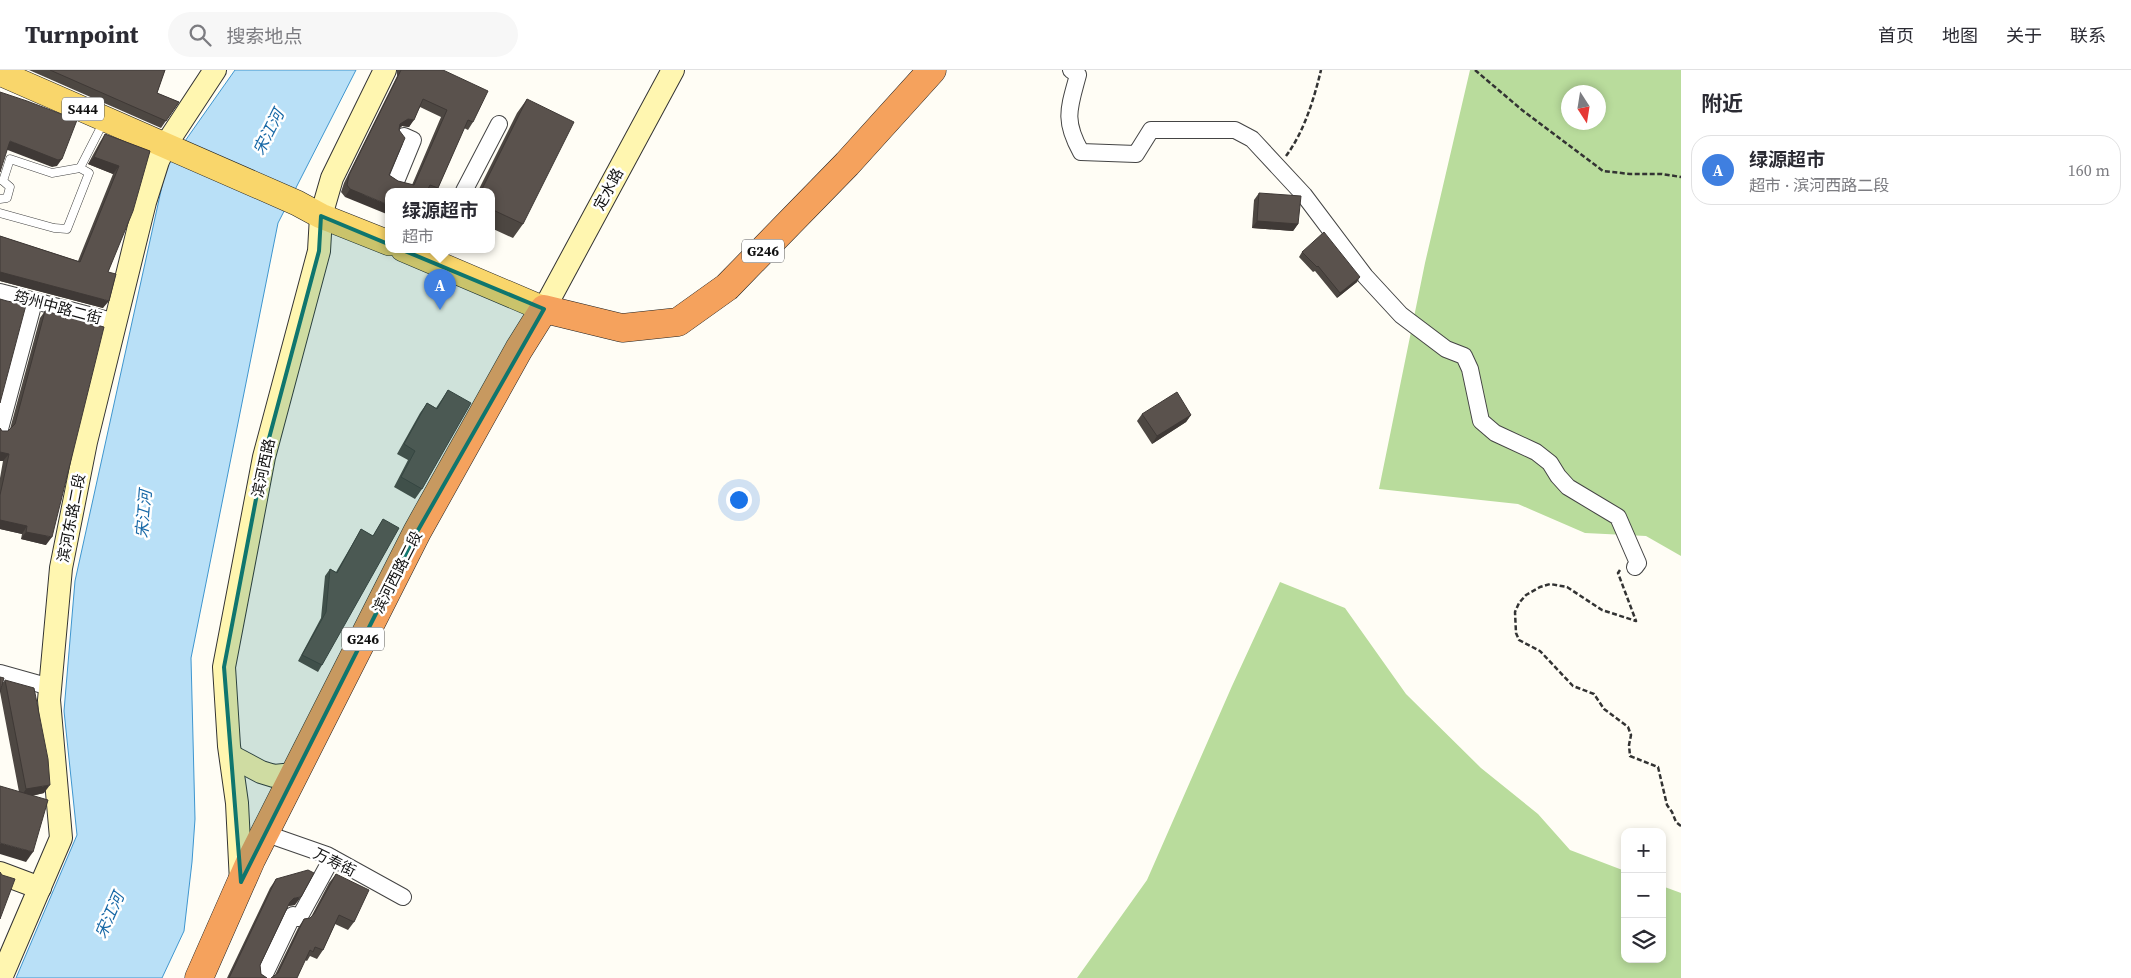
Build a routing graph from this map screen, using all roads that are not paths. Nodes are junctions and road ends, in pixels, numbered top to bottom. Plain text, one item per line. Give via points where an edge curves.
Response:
1 (215, 70) edge
2 (384, 70) edge
3 (673, 70) edge
4 (932, 70) edge
5 (1071, 70) edge
6 (0, 73) edge
7 (106, 119) junction
8 (499, 124) dead end
9 (404, 136) edge
10 (165, 146) junction
11 (80, 168) junction
12 (397, 179) edge
13 (466, 188) edge
14 (0, 199) edge
15 (0, 213) edge
16 (321, 216) junction
17 (385, 241) edge
18 (431, 254) edge
19 (0, 292) edge
20 (34, 302) junction
21 (544, 309) junction
22 (116, 322) junction
23 (0, 429) edge
24 (1636, 567) road end
25 (0, 673) edge
26 (50, 686) junction
27 (231, 756) junction
28 (294, 774) junction
29 (264, 833) junction
30 (332, 858) junction
31 (0, 873) edge
32 (241, 882) junction
33 (40, 888) junction
34 (404, 897) dead end
35 (1, 978) edge
36 (199, 978) edge
37 (263, 978) edge

1 - 10 street, 滨河东路二段
2 - 16 street, 滨河西路 via 366,119 332,178
3 - 21 street, 定水路
4 - 21 highway, G246 via 728,287 678,322 622,328
5 - 24 street via 1078,74 1069,108 1069,124 1081,152 1136,154 1152,130 1235,130 1252,139 1304,195 1365,276 1400,315 1446,349 1464,356 1470,369 1481,421 1495,433 1536,452 1550,463 1568,487 1618,517 1638,563
6 - 7 main road, S444
7 - 10 main road, S444
7 - 11 lane
8 - 13 street
9 - 12 street via 413,140
10 - 16 main road, S444
10 - 22 street, 滨河东路二段 via 145,202
11 - 14 lane via 52,173 10,159 3,181 10,187 8,198
11 - 15 lane via 89,173 67,229
16 - 17 main road, S444
16 - 27 street, 滨河西路 via 319,251 264,457 224,668
18 - 21 main road
19 - 20 street, 筠州中路二街
20 - 22 street, 筠州中路二街
20 - 23 street
21 - 28 highway, 滨河西路二段 / G246 via 417,532
22 - 26 street, 滨河东路二段 via 86,442 61,568
25 - 26 street
26 - 33 street, 滨河东路二段 via 61,838
27 - 28 street via 274,776
27 - 32 street, 滨河西路
28 - 29 highway, 滨河西路二段 / G246
29 - 30 street, 万寿街
29 - 32 highway, 滨河西路二段 / G246
30 - 34 street, 万寿街
30 - 37 street via 299,918 293,915
31 - 33 street
32 - 36 highway, 滨河西路二段 / G246
33 - 35 street, 滨河东路二段

